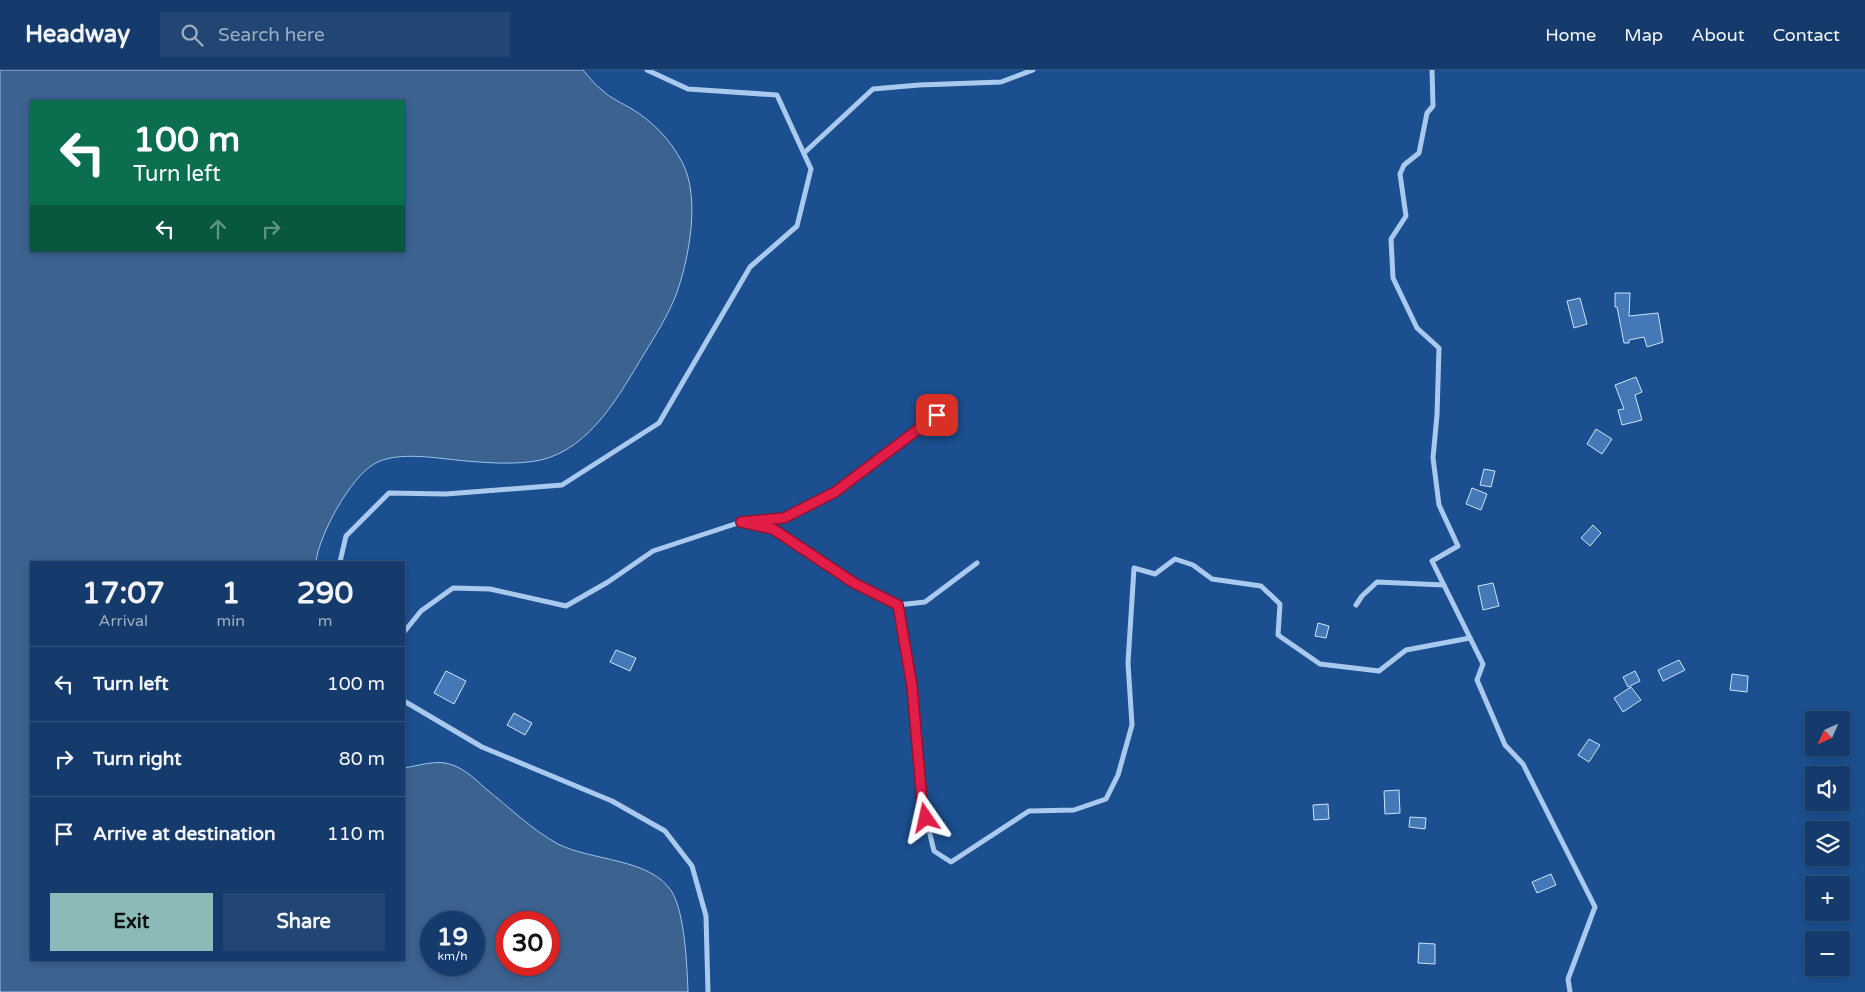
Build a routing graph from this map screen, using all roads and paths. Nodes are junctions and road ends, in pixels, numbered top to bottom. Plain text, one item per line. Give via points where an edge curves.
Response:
1 (647, 70) edge
2 (1033, 70) edge
3 (1432, 70) edge
4 (804, 152) junction
5 (937, 415) dead end
6 (741, 522) junction
7 (340, 561) edge
8 (977, 563) dead end
9 (1444, 585) junction
10 (898, 605) junction
11 (1356, 605) dead end
12 (405, 631) edge
13 (1470, 638) junction
14 (405, 702) edge
15 (708, 992) edge
16 (1570, 992) edge

1 - 4 street via 688,89 777,94
2 - 4 street via 1001,82 873,89
3 - 9 street via 1433,106 1427,113 1419,153 1404,165 1400,174 1406,216 1391,239 1393,278 1417,328 1438,348 1434,458 1439,505 1458,546 1432,561
4 - 7 street via 811,169 797,226 750,267 659,423 562,485 446,494 389,493 346,536
5 - 6 street via 835,492 784,518
6 - 10 street via 773,529 854,583
6 - 12 street via 653,551 566,606 490,589 453,588 421,611
8 - 10 street via 925,602
9 - 11 street via 1377,582
9 - 13 street
10 - 13 street via 912,686 922,801 934,851 951,862 1029,811 1074,810 1106,799 1118,775 1132,725 1128,663 1134,568 1155,574 1175,559 1194,565 1212,579 1261,586 1280,604 1278,634 1320,664 1379,671 1406,650
13 - 16 street via 1483,664 1477,680 1505,745 1523,764 1596,907 1568,979
14 - 15 street via 482,746 612,800 665,831 692,866 706,916

